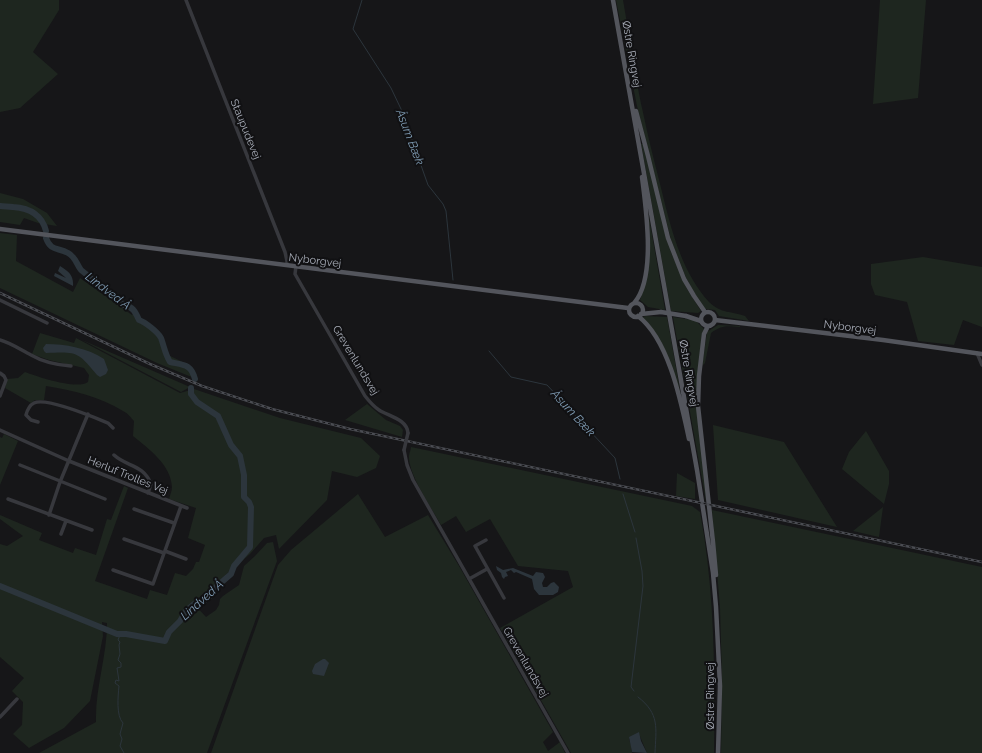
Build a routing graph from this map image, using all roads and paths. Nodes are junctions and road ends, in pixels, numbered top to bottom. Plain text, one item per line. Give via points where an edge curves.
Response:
1 (186, 0) edge
2 (613, 0) edge
3 (629, 88) junction
4 (640, 151) junction
5 (0, 229) edge
6 (287, 265) junction
7 (296, 266) junction
8 (0, 300) edge
9 (635, 302) junction
10 (642, 307) junction
11 (628, 308) junction
12 (661, 312) junction
13 (704, 313) junction
14 (640, 315) junction
15 (686, 316) junction
16 (715, 320) junction
17 (701, 321) junction
18 (47, 323) dead end
19 (708, 326) junction
20 (0, 340) edge
21 (980, 354) edge
22 (982, 365) edge
23 (71, 366) dead end
24 (0, 373) edge
25 (0, 396) edge
26 (88, 414) junction
27 (38, 422) dead end
28 (113, 428) dead end
29 (0, 430) edge
30 (114, 455) dead end
31 (69, 461) junction
32 (20, 465) dead end
33 (697, 470) junction
34 (60, 482) junction
35 (148, 494) junction
36 (8, 499) dead end
37 (105, 499) dead end
38 (181, 506) junction
39 (187, 508) dead end
40 (134, 509) dead end
41 (49, 515) junction
42 (66, 521) junction
43 (174, 523) junction
44 (92, 530) dead end
45 (61, 534) dead end
46 (124, 539) dead end
47 (486, 540) dead end
48 (164, 552) junction
49 (186, 559) dead end
50 (487, 569) junction
51 (113, 570) dead end
52 (469, 579) junction
53 (504, 598) dead end
54 (716, 607) junction
55 (17, 699) dead end
56 (0, 718) edge
57 (568, 753) edge
58 (718, 753) edge

1 - 6 street, Staupudevej via 285,252
2 - 3 main road, Østre Ringvej
3 - 4 main road, Østre Ringvej
3 - 13 main road via 668,238 684,279
4 - 9 main road via 648,251 641,293
4 - 33 main road, Østre Ringvej
5 - 6 main road, Nyborgvej
6 - 7 main road, Nyborgvej
7 - 11 main road, Nyborgvej
7 - 52 street, Grevenlundsvej, bridge via 295,274 365,396 380,411 405,424 408,433 404,450 413,480
8 - 18 street
9 - 10 main road
9 - 11 main road
10 - 12 main road
10 - 14 main road
11 - 14 main road via 632,316
12 - 14 main road
12 - 15 main road, bridge
13 - 15 main road
13 - 16 main road via 711,312
13 - 17 main road
14 - 33 main road via 668,364 680,398
15 - 17 main road
16 - 19 main road
16 - 21 main road, Nyborgvej
17 - 19 main road
19 - 54 main road via 704,334 698,406 714,542
20 - 23 street via 43,360
21 - 22 street
24 - 25 street via 6,380
26 - 27 street via 38,402 32,404 26,416
26 - 28 street
26 - 31 street
29 - 31 street, Herluf Trolles Vej
30 - 35 street via 137,467 146,476 150,484
31 - 34 street
31 - 35 street, Herluf Trolles Vej
32 - 34 street
33 - 54 main road, Østre Ringvej
34 - 37 street
34 - 41 street
35 - 38 street, Herluf Trolles Vej
36 - 41 street
38 - 39 street, Herluf Trolles Vej
38 - 43 street
40 - 43 street
41 - 42 street
42 - 44 street
42 - 45 street
43 - 48 street
46 - 48 street
47 - 50 street via 475,546
48 - 49 street
48 - 51 street via 153,584
50 - 52 street
50 - 53 street
52 - 57 street, Grevenlundsvej
54 - 58 main road, Østre Ringvej via 720,686
55 - 56 street

